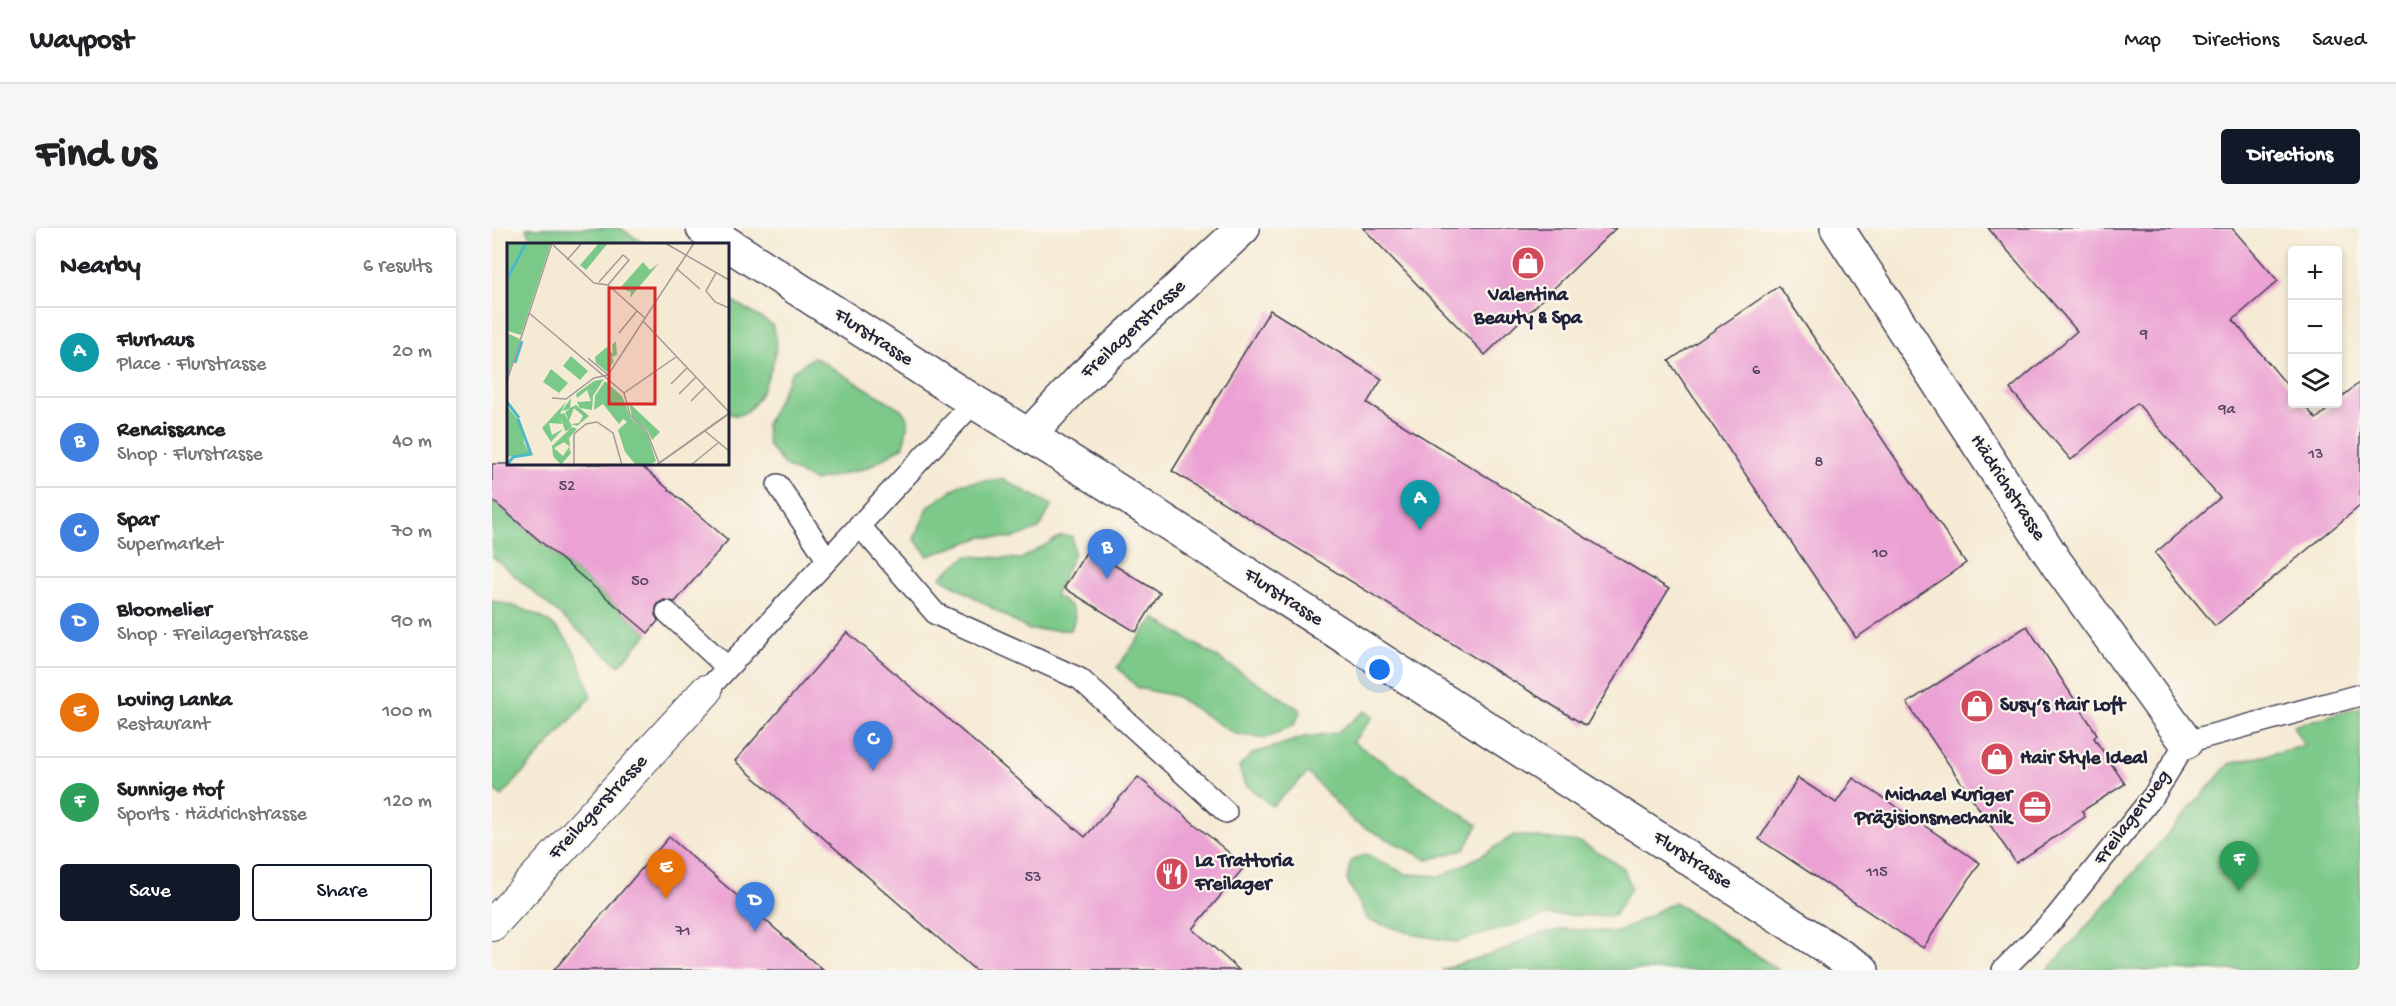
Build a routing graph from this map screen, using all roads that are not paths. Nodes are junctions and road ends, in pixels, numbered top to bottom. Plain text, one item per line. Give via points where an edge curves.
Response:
1 (703, 228) edge
2 (1243, 228) edge
3 (1837, 228) edge
4 (726, 243) edge
5 (729, 245) edge
6 (974, 402) junction
7 (1029, 435) junction
8 (778, 485) dead end
9 (859, 525) junction
10 (827, 559) junction
11 (667, 612) dead end
12 (727, 667) junction
13 (706, 691) joint
14 (2360, 696) edge
15 (2186, 742) junction
16 (1226, 812) dead end
17 (492, 925) edge
18 (1862, 970) edge
19 (2003, 970) edge

1 - 4 street, Flurstrasse
2 - 7 street, Freilagerstrasse via 1082,378
3 - 15 street, Hädrichstrasse via 2057,564
5 - 6 street, Flurstrasse
6 - 7 street, Flurstrasse
6 - 9 lane
7 - 18 street, Flurstrasse
8 - 10 lane
9 - 10 lane
9 - 16 lane via 936,614 1080,679
10 - 12 lane
11 - 12 lane
12 - 13 lane
13 - 17 street, Freilagerstrasse
14 - 15 lane
15 - 19 lane, Freilagerweg via 2154,795 2084,883

